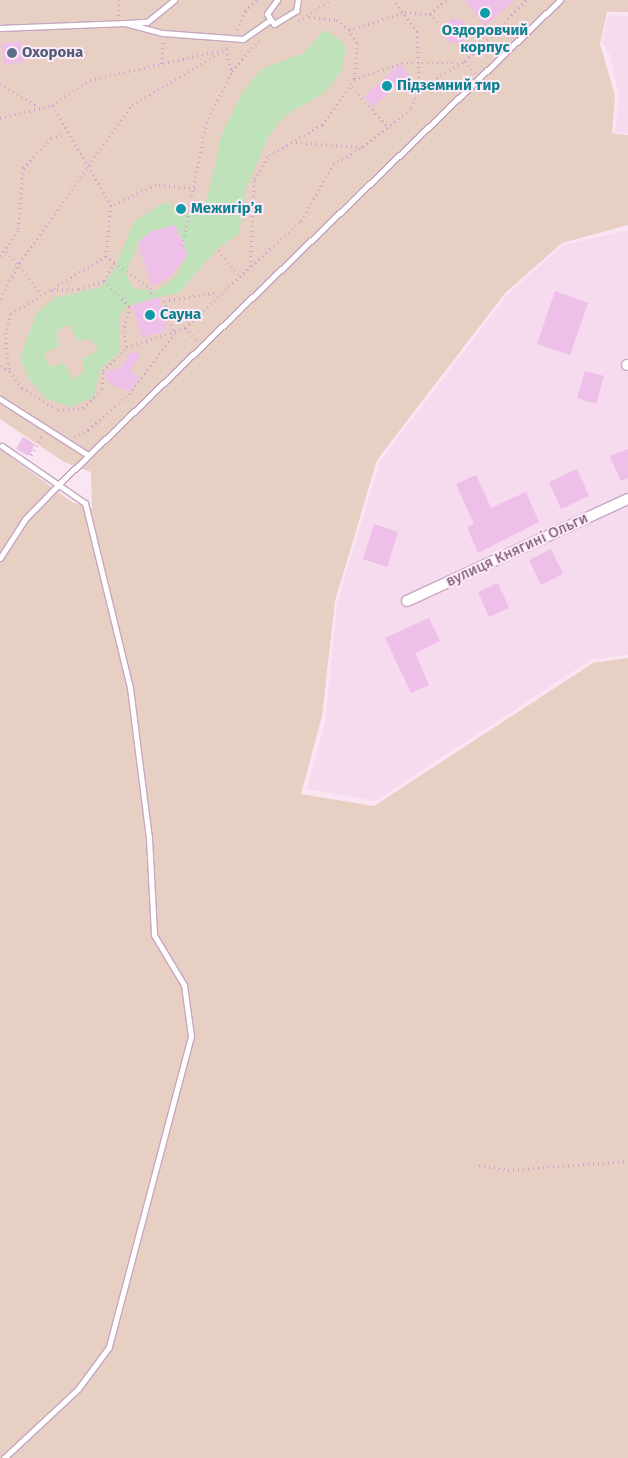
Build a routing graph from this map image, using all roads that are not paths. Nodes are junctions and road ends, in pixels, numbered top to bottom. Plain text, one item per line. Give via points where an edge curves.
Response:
1 (174, 0) edge
2 (277, 0) edge
3 (298, 0) edge
4 (560, 0) edge
5 (269, 21) junction
6 (125, 23) junction
7 (0, 28) edge
8 (0, 399) edge
9 (2, 446) dead end
10 (88, 455) junction
11 (60, 483) junction
12 (628, 499) edge
13 (0, 558) edge
14 (407, 601) dead end
15 (4, 1458) edge

1 - 6 lane via 147,22
2 - 5 lane via 269,7
3 - 5 lane via 296,11 282,23
4 - 10 lane via 204,348
5 - 6 lane via 243,39 163,33
6 - 7 lane
8 - 10 lane
9 - 11 lane
10 - 11 lane
11 - 13 lane via 25,519
11 - 15 lane via 85,503 130,688 149,838 154,935 184,985 191,1036 108,1347 78,1389
12 - 14 street, вулиця Княгині Ольги

